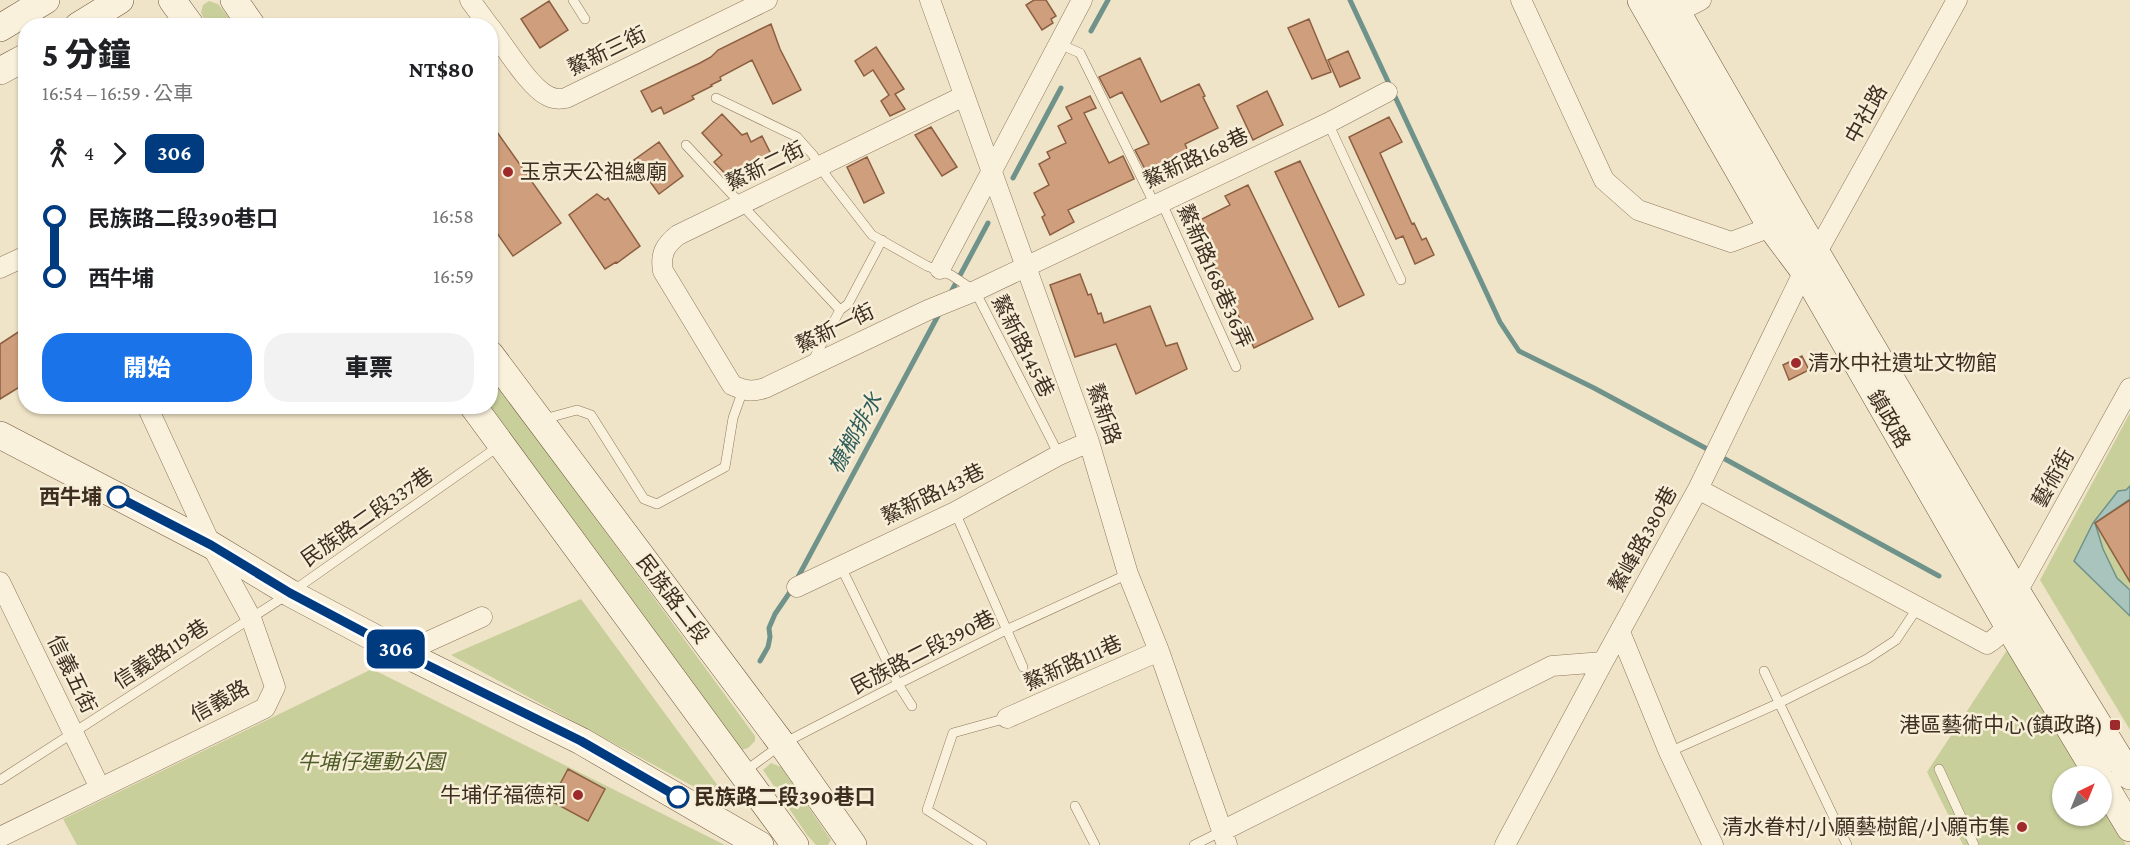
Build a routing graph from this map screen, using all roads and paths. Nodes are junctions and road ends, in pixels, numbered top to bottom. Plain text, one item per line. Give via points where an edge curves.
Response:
1 (46, 0) edge
2 (120, 0) edge
3 (172, 0) edge
4 (234, 0) edge
5 (470, 0) edge
6 (573, 0) edge
7 (767, 0) edge
8 (930, 0) edge
9 (1082, 0) edge
10 (1521, 0) edge
11 (1641, 0) edge
12 (1957, 0) edge
13 (1683, 4) edge
14 (91, 18) edge
15 (185, 18) edge
16 (246, 18) edge
17 (484, 18) edge
18 (585, 20) dead end
19 (2, 22) edge
20 (498, 37) edge
21 (1059, 44) junction
22 (18, 61) edge
23 (0, 71) edge
24 (1387, 92) dead end
25 (964, 96) junction
26 (716, 98) dead end
27 (1328, 123) junction
28 (686, 145) dead end
29 (820, 166) junction
30 (992, 171) junction
31 (1158, 203) junction
32 (741, 204) junction
33 (1781, 218) junction
34 (882, 240) junction
35 (18, 260) edge
36 (1810, 262) junction
37 (1025, 266) junction
38 (0, 268) edge
39 (945, 272) junction
40 (1401, 280) dead end
41 (967, 290) junction
42 (840, 310) junction
43 (498, 365) edge
44 (809, 367) junction
45 (1236, 367) dead end
46 (2130, 388) edge
47 (743, 390) junction
48 (151, 414) edge
49 (479, 414) edge
50 (539, 421) junction
51 (0, 435) edge
52 (1089, 442) junction
53 (501, 444) junction
54 (1059, 455) junction
55 (1698, 489) junction
56 (956, 512) junction
57 (211, 545) junction
58 (840, 565) junction
59 (1128, 574) junction
60 (0, 582) edge
61 (797, 587) dead end
62 (2017, 592) junction
63 (290, 593) junction
64 (1918, 607) junction
65 (482, 617) dead end
66 (251, 618) junction
67 (2007, 624) junction
68 (1006, 630) junction
69 (1620, 632) junction
70 (1159, 651) junction
71 (403, 653) junction
72 (1603, 662) junction
73 (1023, 667) dead end
74 (1764, 671) dead end
75 (898, 684) junction
76 (1779, 703) junction
77 (912, 706) dead end
78 (1007, 718) joint
79 (74, 731) junction
80 (782, 744) junction
81 (1669, 752) junction
82 (2092, 766) edge
83 (1939, 769) dead end
84 (741, 774) junction
85 (2130, 776) edge
86 (0, 780) edge
87 (100, 788) junction
88 (2112, 799) edge
89 (1075, 806) dead end
90 (2130, 828) edge
91 (0, 837) edge
92 (1225, 838) edge
93 (760, 845) edge
94 (795, 845) edge
95 (853, 845) edge
96 (982, 845) edge
97 (1095, 845) edge
98 (1194, 845) edge
99 (1505, 845) edge
100 (1713, 845) edge
101 (1847, 845) edge
102 (1974, 845) edge

1 - 19 street
2 - 14 street
3 - 15 street
4 - 16 street
5 - 17 street, 鰲新三街
6 - 18 lane
7 - 20 street, 鰲新三街 via 560,99 535,87
8 - 25 street, 鰲新路
9 - 21 street
10 - 33 street via 1604,180 1638,210 1731,242
11 - 33 street, 鎮政路
12 - 36 street, 中社路
13 - 33 street, 鎮政路
21 - 30 street
21 - 31 lane, 鰲新路168巷36弄 via 1080,53
22 - 23 street
24 - 27 street, 鰲新路168巷
25 - 29 street, 鰲新二街
25 - 30 street, 鰲新路
26 - 29 lane, 鰲新路145巷 via 797,137
27 - 31 street, 鰲新路168巷
27 - 40 lane
28 - 32 lane
29 - 32 street, 鰲新二街
29 - 34 lane, 鰲新路145巷 via 872,235
30 - 37 street, 鰲新路
30 - 39 street
31 - 37 street, 鰲新路168巷
31 - 45 lane, 鰲新路168巷36弄
32 - 42 lane
32 - 47 street, 鰲新二街 via 678,235 664,249 661,261 663,271 732,385
33 - 36 street, 鎮政路
34 - 39 lane, 鰲新路145巷
34 - 42 lane via 848,304
35 - 38 street
36 - 55 street, 鰲峰路380巷
36 - 62 street, 鎮政路
36 - 67 street, 鎮政路
37 - 41 street, 鰲新一街
37 - 52 street, 鰲新路
39 - 41 lane, 鰲新路145巷
41 - 44 street, 鰲新一街
41 - 54 lane, 鰲新路145巷
42 - 44 lane
43 - 50 street, 民族路二段
44 - 47 street, 鰲新一街 via 765,388
46 - 62 street, 藝術街
47 - 50 lane via 733,418 725,467 657,504 644,499 591,415 577,410
48 - 57 street, 信義路
49 - 53 street
50 - 80 street, 民族路二段
51 - 57 street
52 - 54 street, 鰲新路143巷
52 - 59 street, 鰲新路
53 - 63 lane, 民族路二段337巷
53 - 84 street
54 - 56 street, 鰲新路143巷
55 - 64 street
55 - 69 street, 鰲峰路380巷
56 - 58 street, 鰲新路143巷
56 - 68 lane
57 - 63 street
57 - 66 street, 信義路
58 - 61 street, 鰲新路143巷
58 - 75 lane
59 - 68 lane, 民族路二段390巷
59 - 70 street, 鰲新路
60 - 79 street, 信義五街
62 - 67 street, 藝術街
62 - 85 street, 鎮政路
63 - 66 lane, 民族路二段337巷
63 - 71 street
64 - 67 street via 1987,644 2001,635
64 - 76 lane via 1896,639 1867,659
65 - 71 street
66 - 79 lane, 信義路119巷
66 - 87 street, 信義路 via 275,687 265,708
67 - 82 street, 鎮政路
68 - 73 lane
68 - 75 lane, 民族路二段390巷
69 - 72 street, 鰲峰路380巷
69 - 81 street
70 - 78 street, 鰲新路111巷
70 - 92 street, 鰲新路
71 - 93 street via 581,741
72 - 92 street via 1552,666
72 - 99 street, 鰲峰路380巷
74 - 76 lane
75 - 77 lane
75 - 80 lane, 民族路二段390巷
76 - 81 lane
76 - 101 lane
78 - 96 lane via 953,733 927,810
79 - 86 lane, 信義路119巷
79 - 87 street, 信義五街
80 - 84 lane, 民族路二段390巷
80 - 95 street, 民族路二段
81 - 100 street
83 - 102 lane
84 - 94 street
87 - 91 street, 信義路
88 - 90 street, 鎮政路
89 - 97 lane
92 - 98 lane

